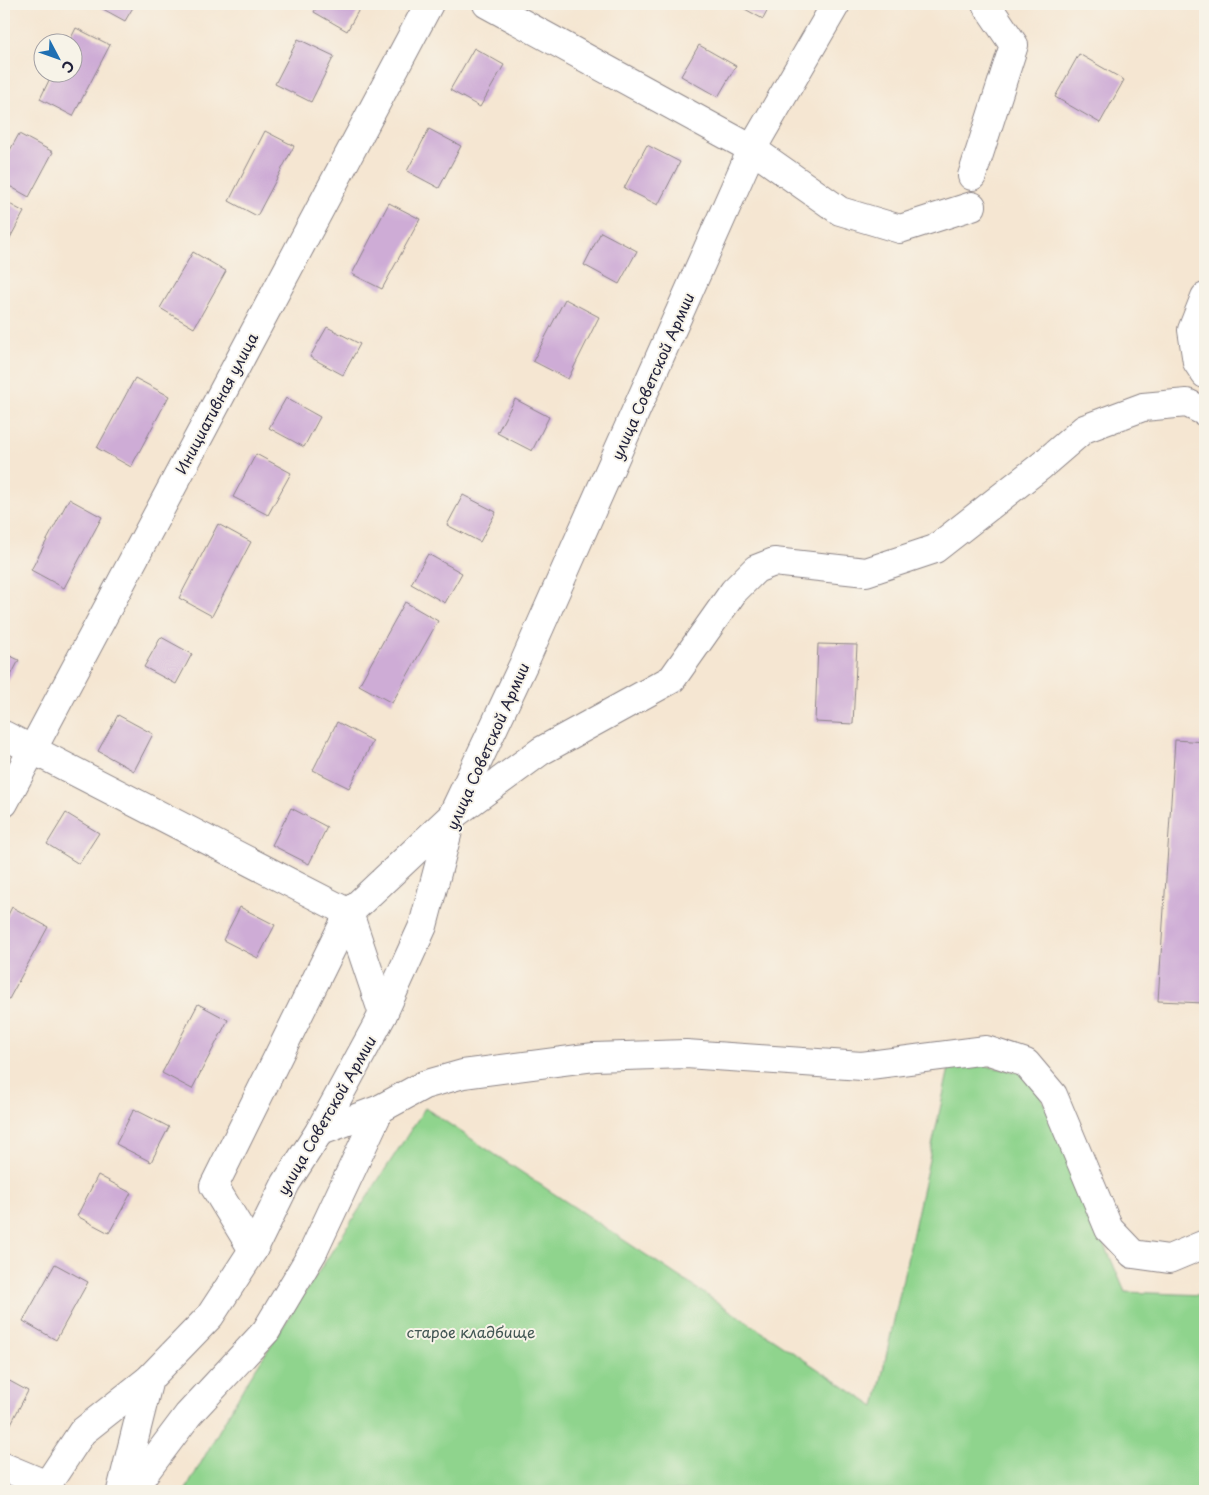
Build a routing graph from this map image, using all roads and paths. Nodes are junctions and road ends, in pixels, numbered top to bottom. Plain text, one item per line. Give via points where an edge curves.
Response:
1 (429, 4) edge
2 (486, 4) edge
3 (836, 4) edge
4 (986, 4) edge
5 (752, 149) junction
6 (972, 176) dead end
7 (972, 206) dead end
8 (1205, 297) edge
9 (1205, 374) edge
10 (1205, 412) edge
11 (4, 735) edge
12 (32, 750) junction
13 (4, 803) edge
14 (452, 816) junction
15 (349, 913) junction
16 (383, 1014) junction
17 (380, 1109) junction
18 (320, 1132) junction
19 (1205, 1244) edge
20 (253, 1250) junction
21 (149, 1379) junction
22 (4, 1466) edge
23 (46, 1488) edge
24 (121, 1491) edge
25 (131, 1491) edge

1 - 12 street, Инициативная улица
2 - 5 street
3 - 5 street, улица Советской Армии
4 - 6 street via 1014,45
5 - 7 street via 840,211 900,229
5 - 14 street, улица Советской Армии via 524,663
8 - 9 street via 1192,330 1197,362
10 - 14 street via 1187,403 1143,407 1084,429 935,549 866,572 774,562 756,569 734,591 672,679 542,751
11 - 12 street
12 - 13 street, Инициативная улица
12 - 15 street
14 - 15 street
14 - 16 street, улица Советской Армии via 423,926
15 - 16 street
15 - 20 street via 214,1186
16 - 18 street, улица Советской Армии
17 - 18 street
17 - 19 street via 424,1085 463,1074 594,1056 686,1054 862,1066 986,1050 1026,1063 1053,1095 1109,1229 1134,1254 1169,1259
17 - 25 street via 313,1252 266,1331 188,1415
18 - 20 street, улица Советской Армии via 286,1183
20 - 21 street, улица Советской Армии via 210,1316
21 - 23 street, улица Советской Армии via 82,1432
21 - 24 street
22 - 23 street

